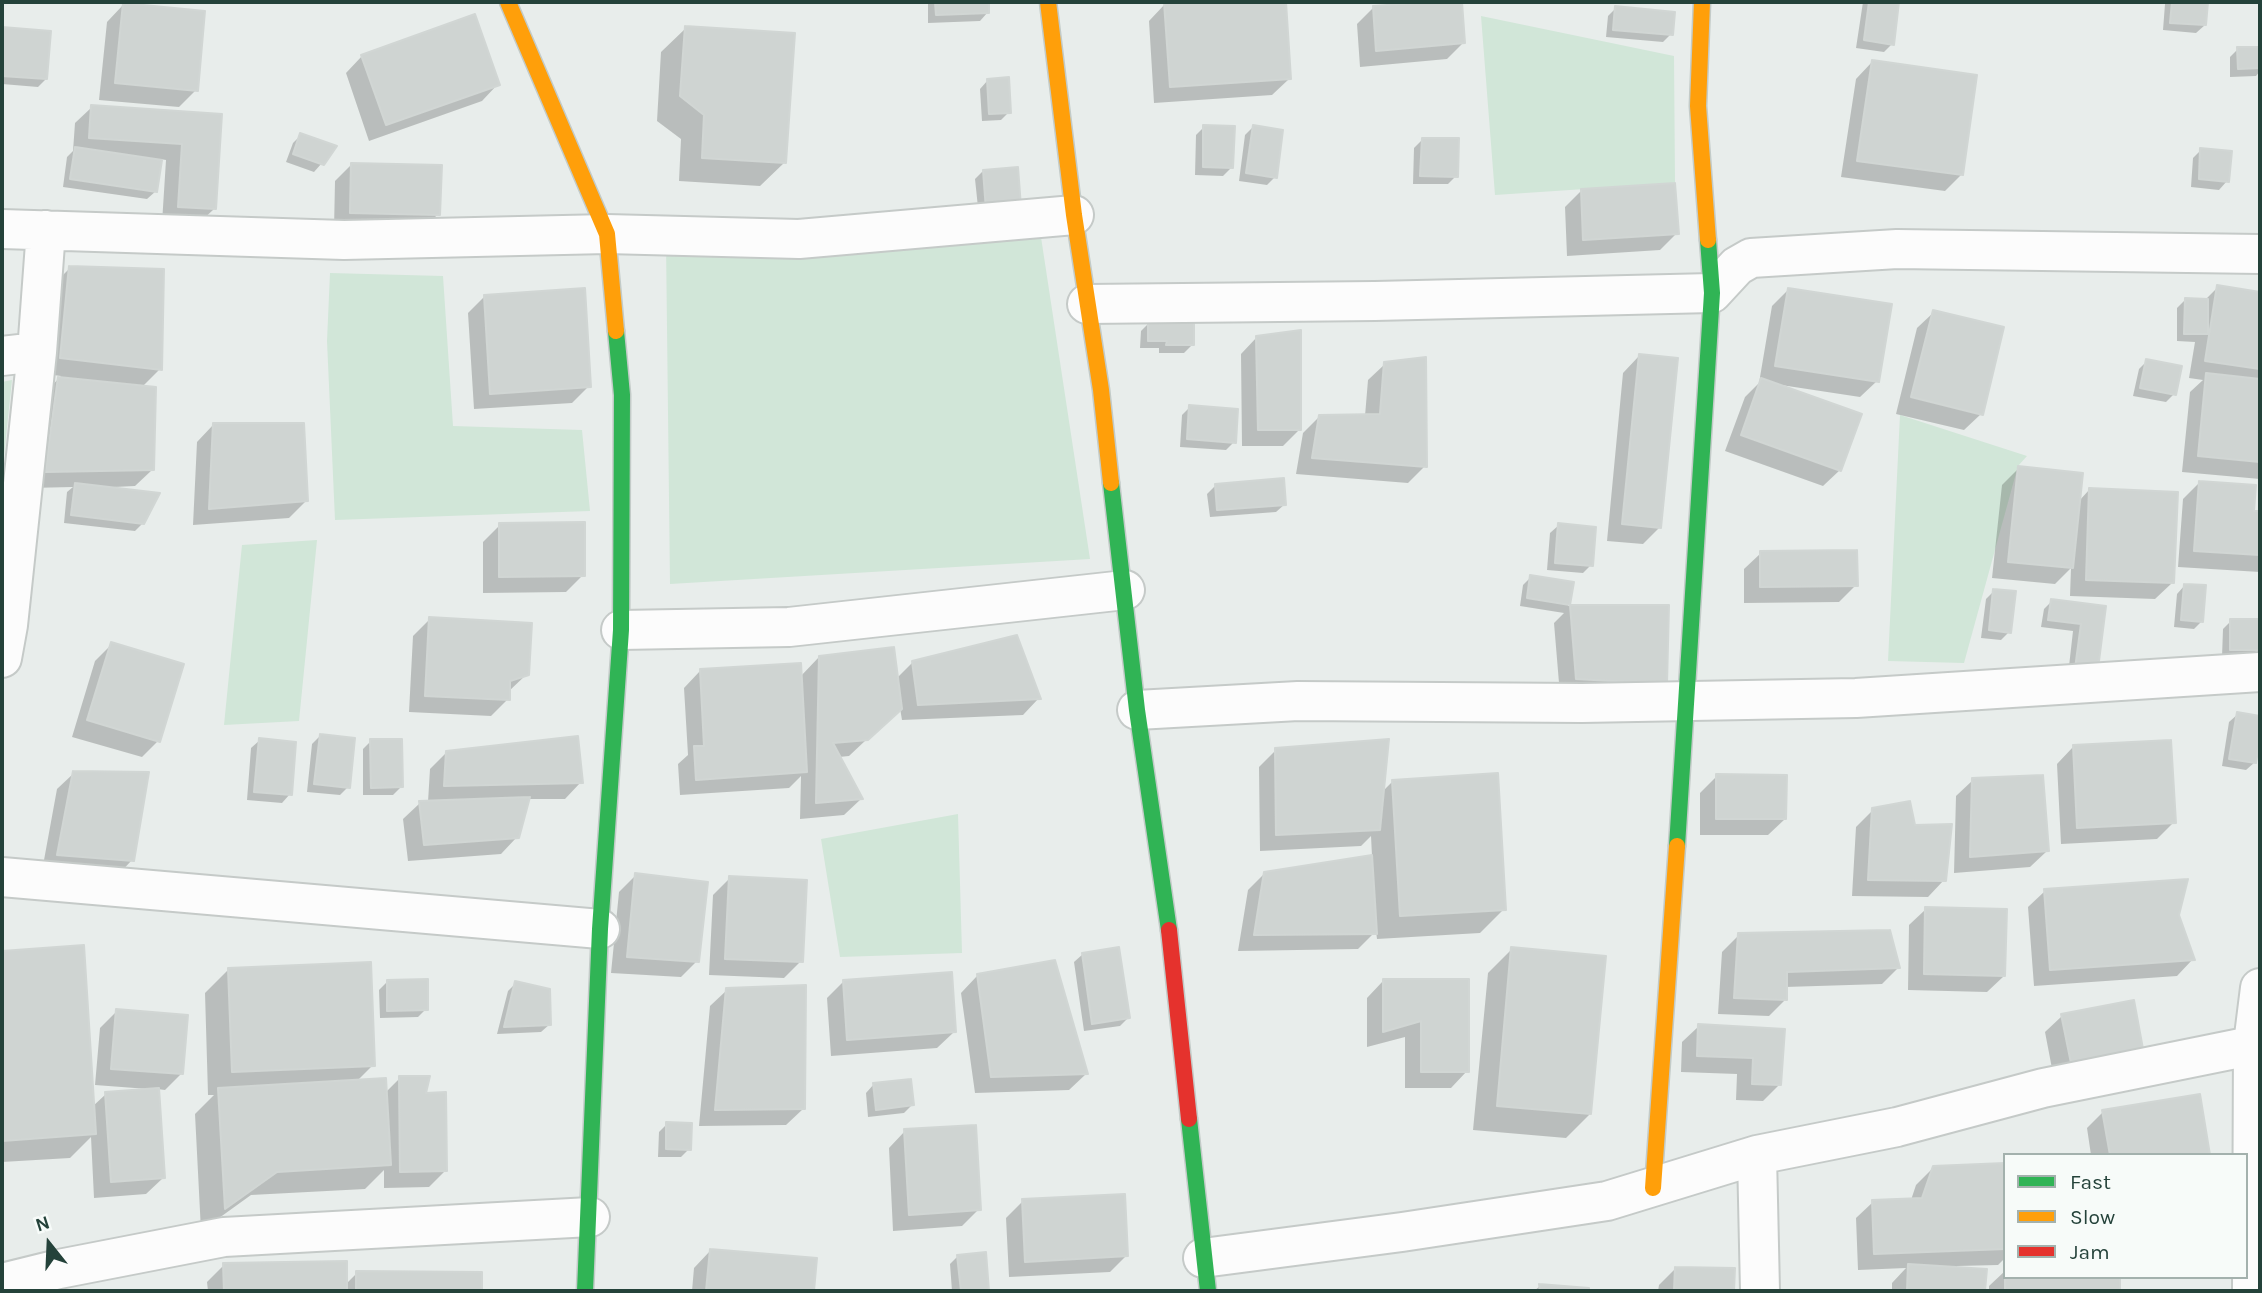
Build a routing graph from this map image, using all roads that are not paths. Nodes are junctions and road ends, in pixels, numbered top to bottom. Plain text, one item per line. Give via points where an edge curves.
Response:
1 (508, 2) edge
2 (1048, 2) edge
3 (1702, 2) edge
4 (1074, 215) junction
5 (2, 229) edge
6 (46, 230) junction
7 (607, 234) junction
8 (2260, 254) edge
9 (1712, 292) junction
10 (1087, 304) junction
11 (19, 354) edge
12 (1125, 590) junction
13 (621, 630) junction
14 (2, 658) edge
15 (2260, 672) edge
16 (1687, 701) junction
17 (1137, 710) junction
18 (2, 877) edge
19 (600, 929) junction
20 (2260, 988) edge
21 (2257, 1044) edge
22 (1757, 1156) junction
23 (1653, 1188) junction
24 (590, 1217) junction
25 (1205, 1275) edge
26 (62, 1280) edge
27 (2, 1283) edge
28 (585, 1291) edge
29 (1760, 1291) edge
30 (2252, 1291) edge

1 - 7 street
2 - 4 street
3 - 9 street via 1698,106
4 - 7 street via 799,239
4 - 10 street
5 - 6 street
6 - 7 street via 344,240
6 - 11 street
7 - 13 street via 622,395
8 - 9 street via 1897,249 1770,256 1751,258 1737,266
9 - 10 street
9 - 16 street
10 - 12 street
11 - 14 street via 8,625
12 - 13 street via 789,627
12 - 17 street
13 - 19 street
15 - 16 street via 1856,698
16 - 17 street via 1298,701
16 - 23 street
17 - 25 street via 1167,915
18 - 19 street
19 - 24 street
20 - 21 street
21 - 22 street via 2043,1088 1897,1127
21 - 30 street
22 - 23 street
22 - 29 street
23 - 25 street via 1607,1201 1402,1232
24 - 26 street via 224,1237
24 - 28 street
26 - 27 street

